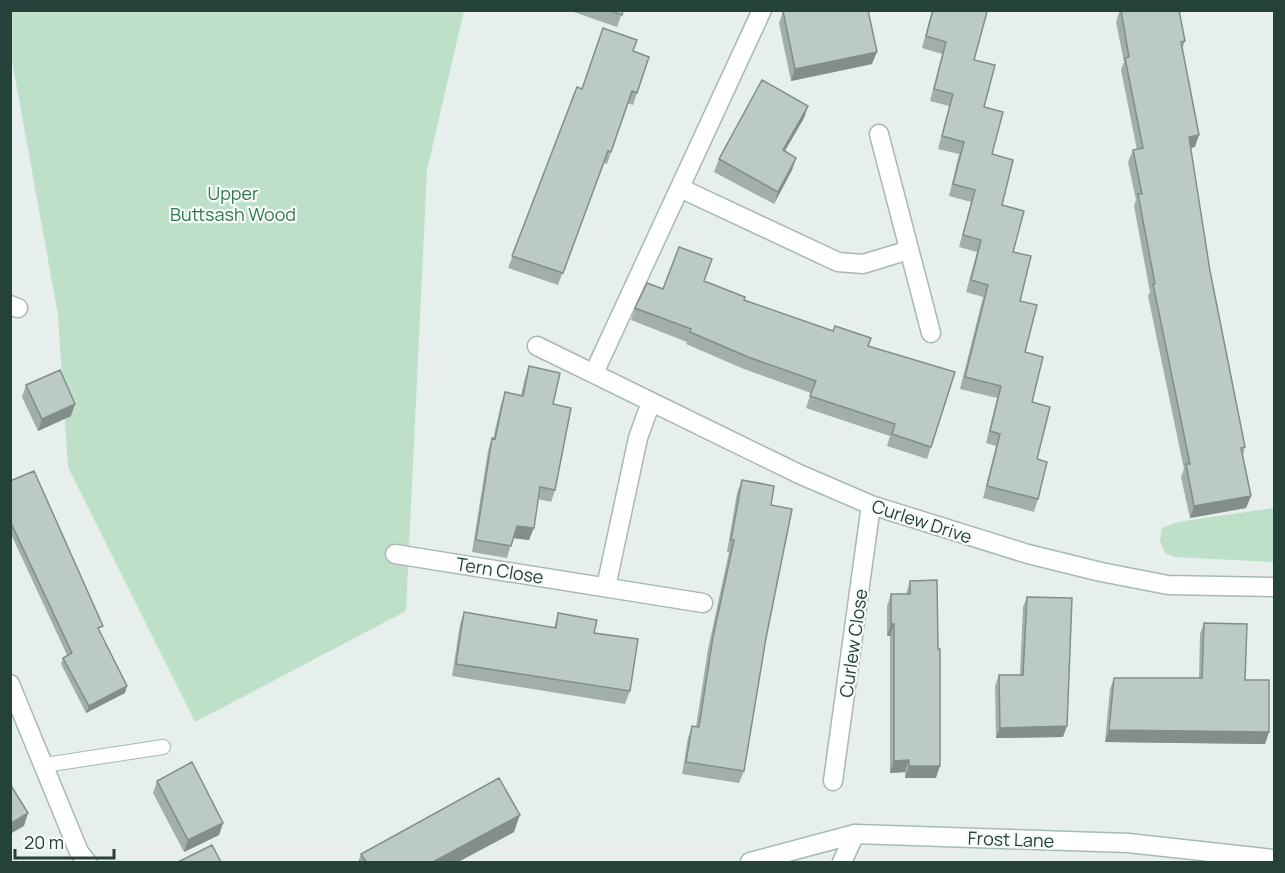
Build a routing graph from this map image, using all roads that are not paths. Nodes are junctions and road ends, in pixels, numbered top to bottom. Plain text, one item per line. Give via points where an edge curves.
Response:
1 (762, 10) edge
2 (879, 134) dead end
3 (680, 188) junction
4 (909, 250) junction
5 (931, 333) dead end
6 (537, 346) dead end
7 (594, 373) junction
8 (651, 402) junction
9 (871, 505) junction
10 (394, 554) dead end
11 (606, 587) junction
12 (1275, 587) edge
13 (703, 603) dead end
14 (10, 684) edge
15 (163, 747) dead end
16 (45, 765) junction
17 (833, 782) dead end
18 (855, 834) junction
19 (1275, 859) edge
20 (87, 862) edge
21 (750, 862) edge
22 (842, 862) edge

1 - 3 street
2 - 4 street
3 - 4 street via 838,262 863,264
3 - 7 street
4 - 5 street
6 - 7 street, Curlew Drive
7 - 8 street, Curlew Drive
8 - 9 street, Curlew Drive
8 - 11 street via 638,438
9 - 12 street, Curlew Drive via 1028,554 1101,572 1168,585
9 - 17 street, Curlew Close
10 - 11 street, Tern Close
11 - 13 street, Tern Close
14 - 16 street
15 - 16 lane
16 - 20 street via 79,852
18 - 19 street, Frost Lane via 1128,843
18 - 21 street, Frost Lane
18 - 22 street

